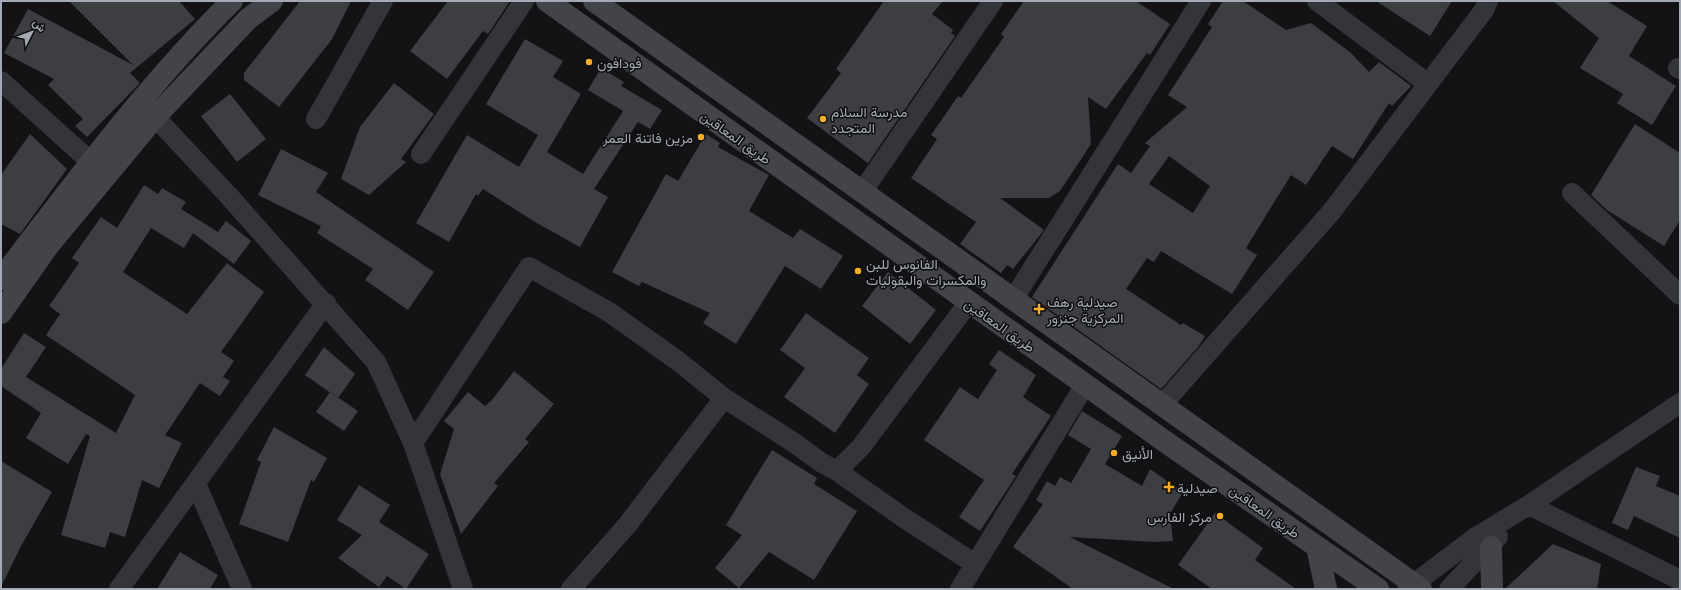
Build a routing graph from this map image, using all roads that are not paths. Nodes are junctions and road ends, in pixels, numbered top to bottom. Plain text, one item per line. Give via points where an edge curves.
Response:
1 (272, 1) edge
2 (383, 1) edge
3 (524, 1) edge
4 (547, 1) edge
5 (594, 1) edge
6 (993, 1) edge
7 (1201, 1) edge
8 (1317, 1) edge
9 (1488, 1) edge
10 (223, 4) edge
11 (1, 81) edge
12 (1427, 83) junction
13 (155, 117) junction
14 (316, 119) dead end
15 (422, 154) dead end
16 (91, 162) junction
17 (862, 192) junction
18 (1572, 192) dead end
19 (1, 280) edge
20 (1680, 294) edge
21 (1014, 298) junction
22 (969, 302) junction
23 (326, 303) junction
24 (1, 313) edge
25 (1085, 385) junction
26 (724, 398) junction
27 (1680, 403) edge
28 (1162, 405) junction
29 (413, 443) junction
30 (837, 471) junction
31 (196, 484) junction
32 (1522, 509) junction
33 (1317, 547) junction
34 (1491, 547) junction
35 (975, 564) junction
36 (1680, 580) edge
37 (1414, 587) edge
38 (119, 589) edge
39 (242, 589) edge
40 (463, 589) edge
41 (572, 589) edge
42 (960, 589) edge
43 (1326, 589) edge
44 (1378, 589) edge
45 (1449, 589) edge
46 (1492, 589) edge

1 - 13 street via 248,19
2 - 14 street
3 - 15 street
4 - 22 street, طريق المعاقين
5 - 17 street, طريق المعاقين
6 - 17 street
7 - 21 street
8 - 12 street
9 - 12 street via 1484,10
10 - 16 street
11 - 16 street
12 - 28 street via 1332,211
13 - 23 street
13 - 24 street via 48,246
16 - 19 street
17 - 21 street, طريق المعاقين
18 - 20 street
21 - 28 street, طريق المعاقين
22 - 25 street, طريق المعاقين
22 - 30 street via 861,447
23 - 29 street via 376,362
23 - 31 street
25 - 33 street, طريق المعاقين
25 - 35 street
26 - 29 street via 678,361 609,312 529,267
26 - 30 street
26 - 41 street via 628,524
27 - 32 street
28 - 37 street, طريق المعاقين
29 - 40 street
30 - 35 street
31 - 38 street
31 - 39 street
32 - 34 street
32 - 36 street
32 - 37 street via 1476,537
33 - 43 street
33 - 44 street, طريق المعاقين
34 - 45 street
34 - 46 street
35 - 42 street

